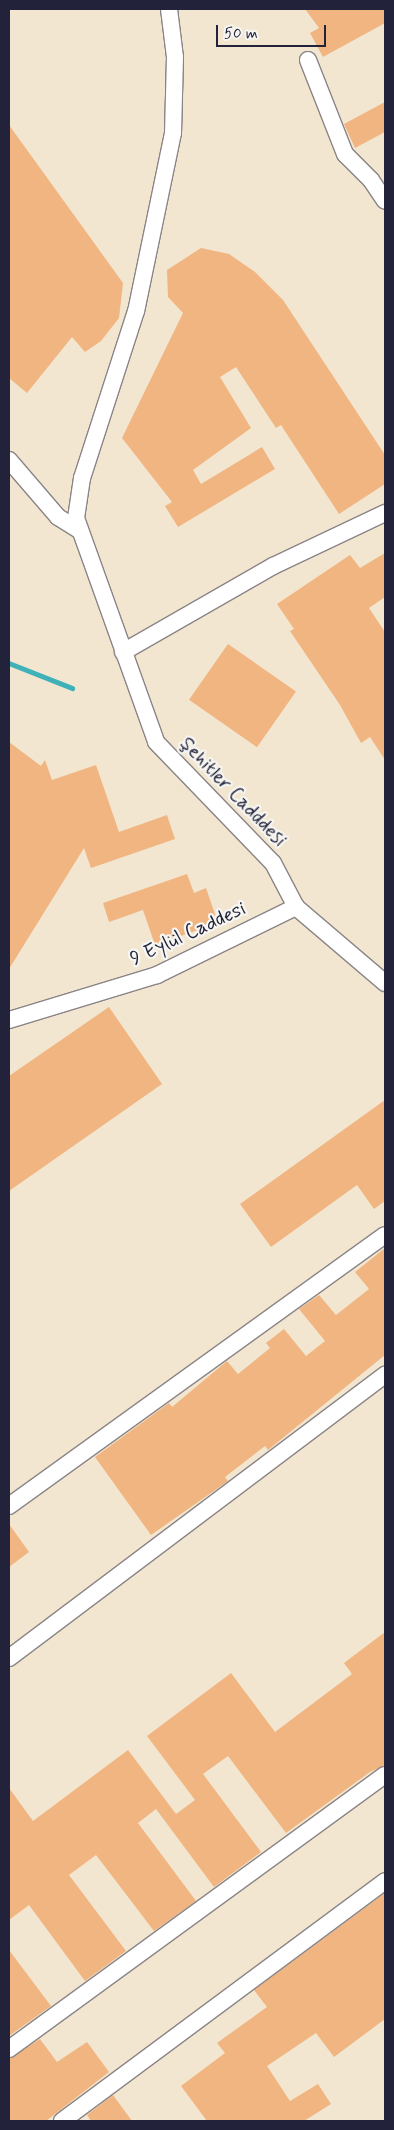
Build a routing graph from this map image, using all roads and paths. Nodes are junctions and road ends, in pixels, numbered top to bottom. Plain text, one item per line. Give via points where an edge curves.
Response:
1 (170, 9) edge
2 (308, 60) dead end
3 (385, 201) edge
4 (9, 460) edge
5 (385, 512) edge
6 (80, 531) junction
7 (123, 652) junction
8 (296, 907) junction
9 (385, 983) edge
10 (9, 1020) edge
11 (385, 1235) edge
12 (385, 1375) edge
13 (9, 1506) edge
14 (9, 1658) edge
15 (385, 1775) edge
16 (385, 1881) edge
17 (9, 2050) edge
18 (62, 2121) edge

1 - 6 street, Şehitler Cadddesi via 175,57 173,133 136,311 82,478 76,518
2 - 3 street via 345,154
4 - 6 street via 58,517
5 - 7 street via 273,566
6 - 7 street, Şehitler Cadddesi
7 - 8 street, Şehitler Cadddesi via 156,742 273,863
8 - 9 street, Şehitler Cadddesi
8 - 10 street, 9 Eylül Caddesi via 157,975
11 - 13 street
12 - 14 street
15 - 17 street
16 - 18 street

